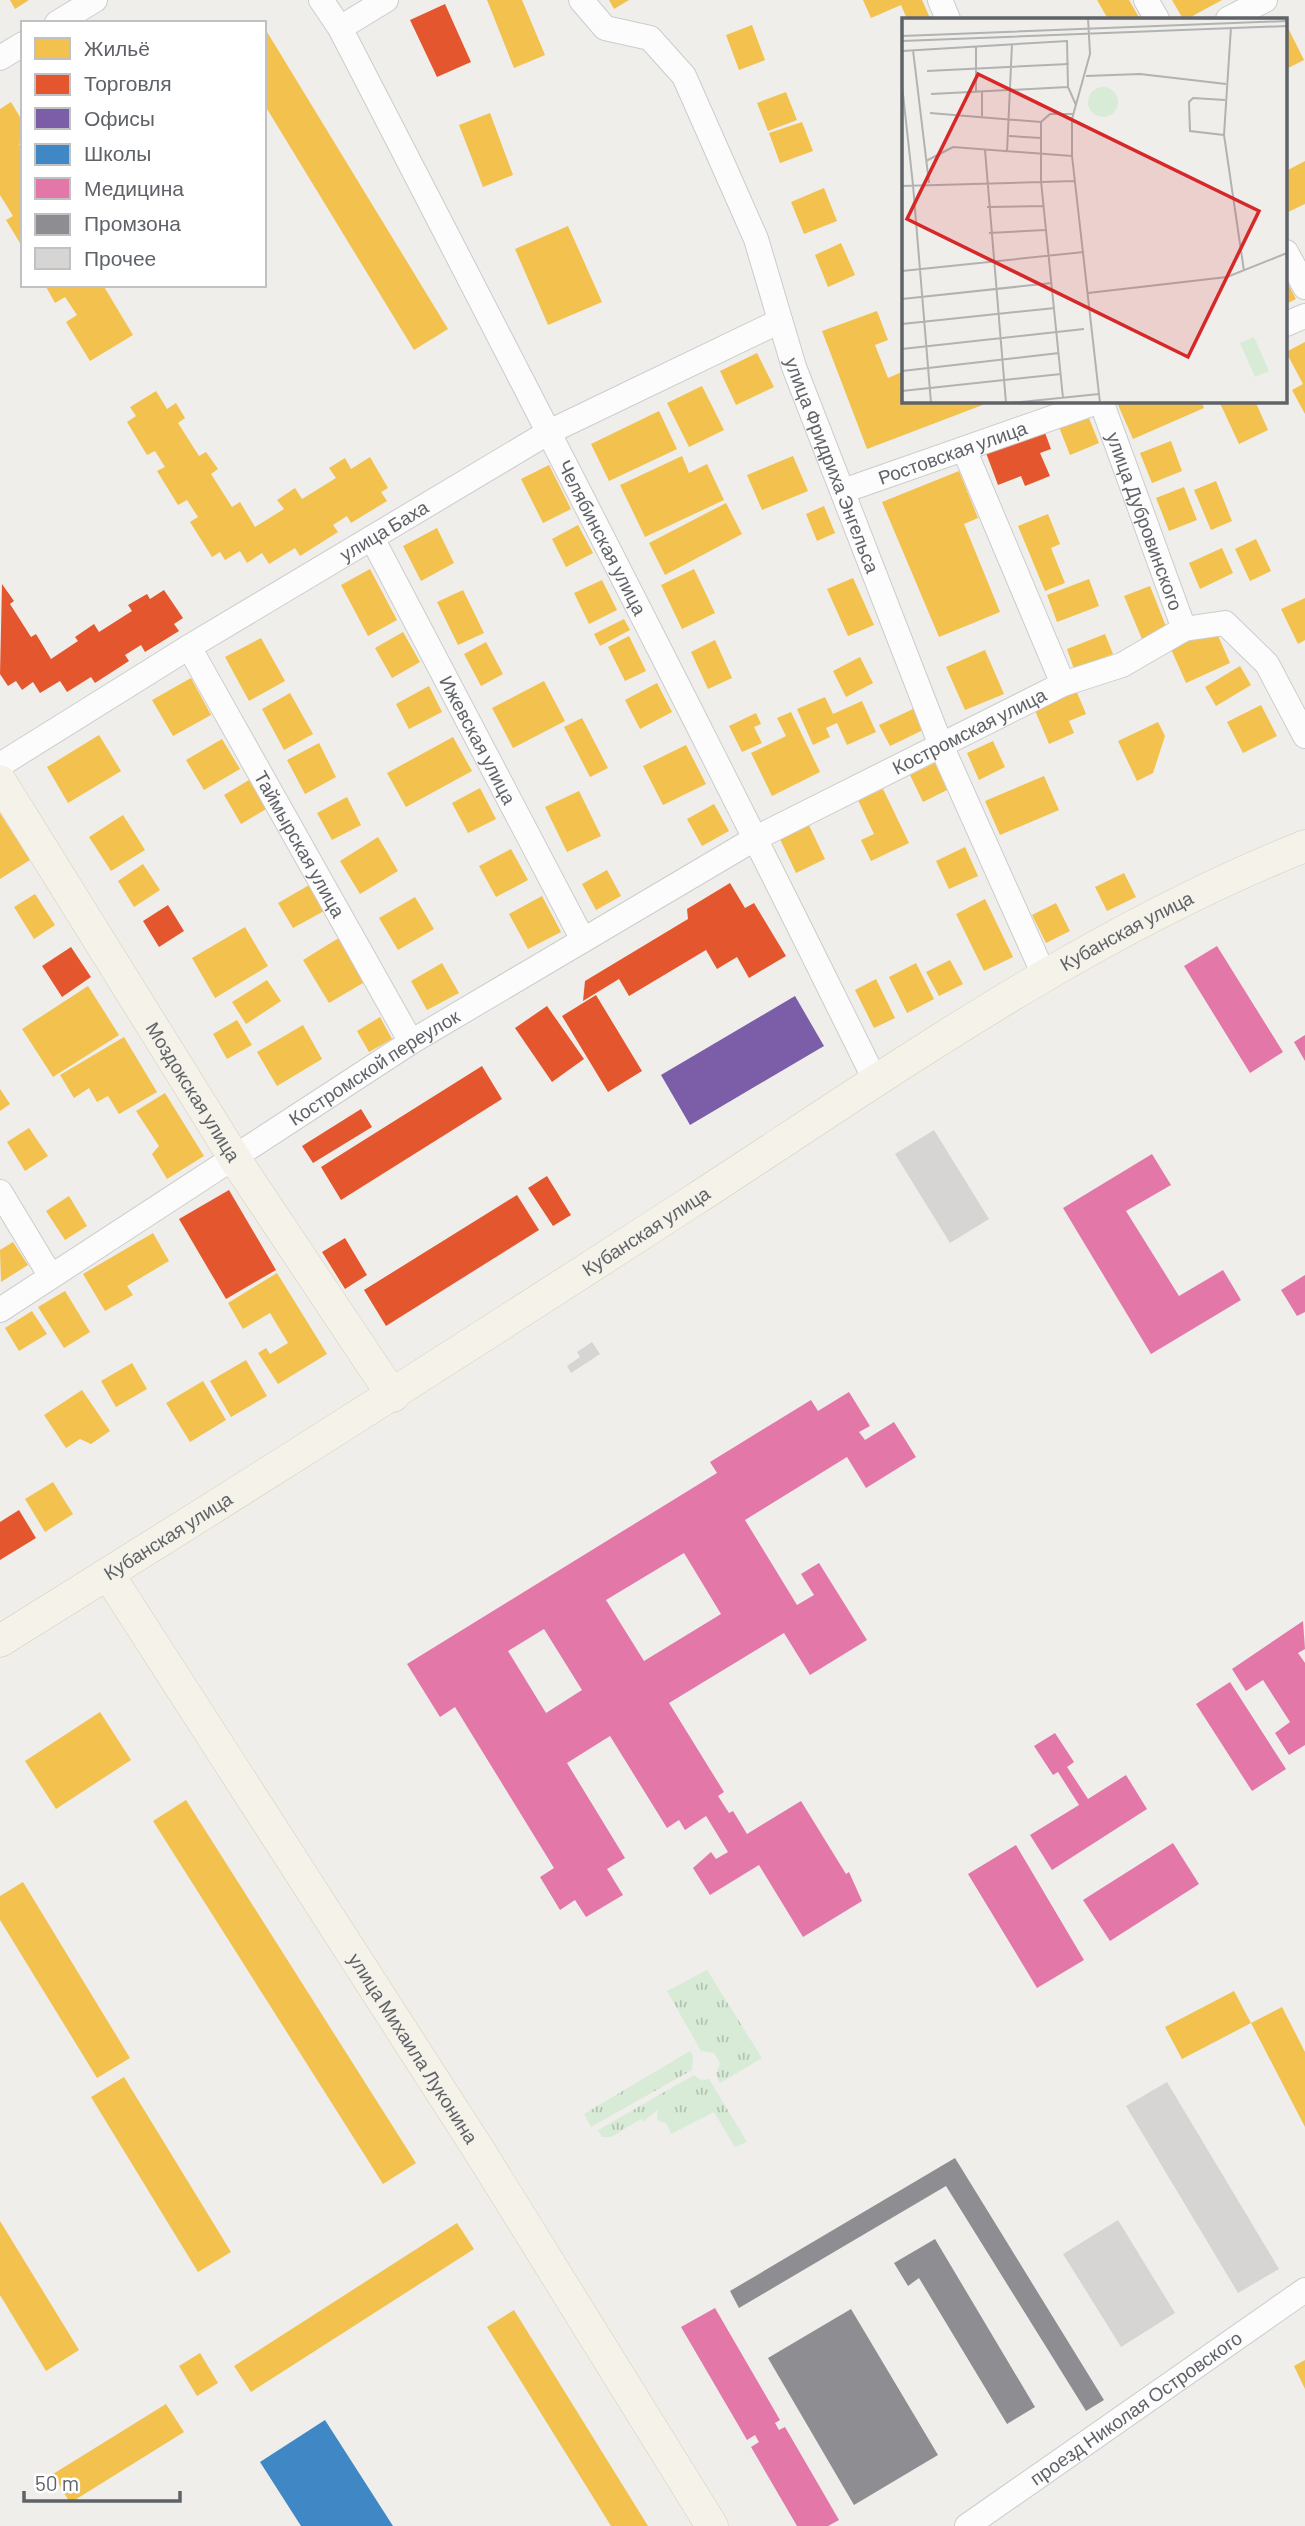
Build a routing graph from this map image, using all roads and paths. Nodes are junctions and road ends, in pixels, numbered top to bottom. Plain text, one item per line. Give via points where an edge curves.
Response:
1 (95, 0) edge
2 (321, 0) edge
3 (386, 0) edge
4 (581, 0) edge
5 (940, 0) edge
6 (1146, 0) edge
7 (1265, 0) edge
8 (948, 18) edge
9 (1156, 18) edge
10 (1230, 18) edge
11 (60, 21) edge
12 (340, 28) junction
13 (21, 45) edge
14 (0, 58) edge
15 (1288, 256) edge
16 (1305, 287) edge
17 (1305, 316) edge
18 (780, 321) junction
19 (1288, 323) edge
20 (1098, 402) edge
21 (1101, 402) edge
22 (548, 432) junction
23 (964, 449) junction
24 (843, 491) junction
25 (372, 538) junction
26 (1184, 629) junction
27 (189, 647) junction
28 (1063, 684) junction
29 (1305, 736) edge
30 (940, 743) junction
31 (0, 765) edge
32 (0, 781) edge
33 (756, 838) junction
34 (1305, 846) edge
35 (583, 940) junction
36 (1044, 975) junction
37 (411, 1042) junction
38 (876, 1082) junction
39 (235, 1159) junction
40 (0, 1192) edge
41 (50, 1275) junction
42 (0, 1310) edge
43 (393, 1396) junction
44 (108, 1574) junction
45 (0, 1641) edge
46 (1305, 2290) edge
47 (712, 2526) edge
48 (967, 2526) edge

1 - 11 street
2 - 12 street, Челябинская улица
3 - 12 street
4 - 18 street, улица Фридриха Энгельса via 605,28 650,38 684,76 756,239
5 - 8 street
6 - 9 street
7 - 10 street
12 - 22 street, Челябинская улица
13 - 14 street
15 - 16 street
17 - 19 street
18 - 22 street, улица Баха
18 - 24 street, улица Фридриха Энгельса
20 - 23 street, Ростовская улица
21 - 26 street, улица Дубровинского
22 - 25 street, улица Баха
22 - 33 street, Челябинская улица
23 - 24 street, Ростовская улица
23 - 28 street
24 - 30 street, улица Фридриха Энгельса
25 - 27 street, улица Баха
25 - 35 street, Ижевская улица
26 - 28 street, Костромская улица via 1122,665
26 - 29 street, улица Дубровинского via 1225,623 1267,664
27 - 31 street, улица Баха
27 - 37 street, Таймырская улица
28 - 30 street, Костромская улица
30 - 33 street, Костромская улица
30 - 36 street, улица Фридриха Энгельса
32 - 39 main road, Моздокская улица
33 - 35 street, Костромской переулок
33 - 38 street, Челябинская улица
34 - 36 main road, Кубанская улица via 1255,866
35 - 37 street, Костромской переулок
36 - 38 main road, Кубанская улица
37 - 39 street, Костромской переулок
38 - 43 main road, Кубанская улица
39 - 41 street, Костромской переулок
39 - 43 main road, Моздокская улица
40 - 41 street
41 - 42 street, Костромской переулок
43 - 44 main road, Кубанская улица
44 - 45 main road, Кубанская улица
44 - 47 main road, улица Михаила Луконина via 482,2155
46 - 48 street, проезд Николая Островского

